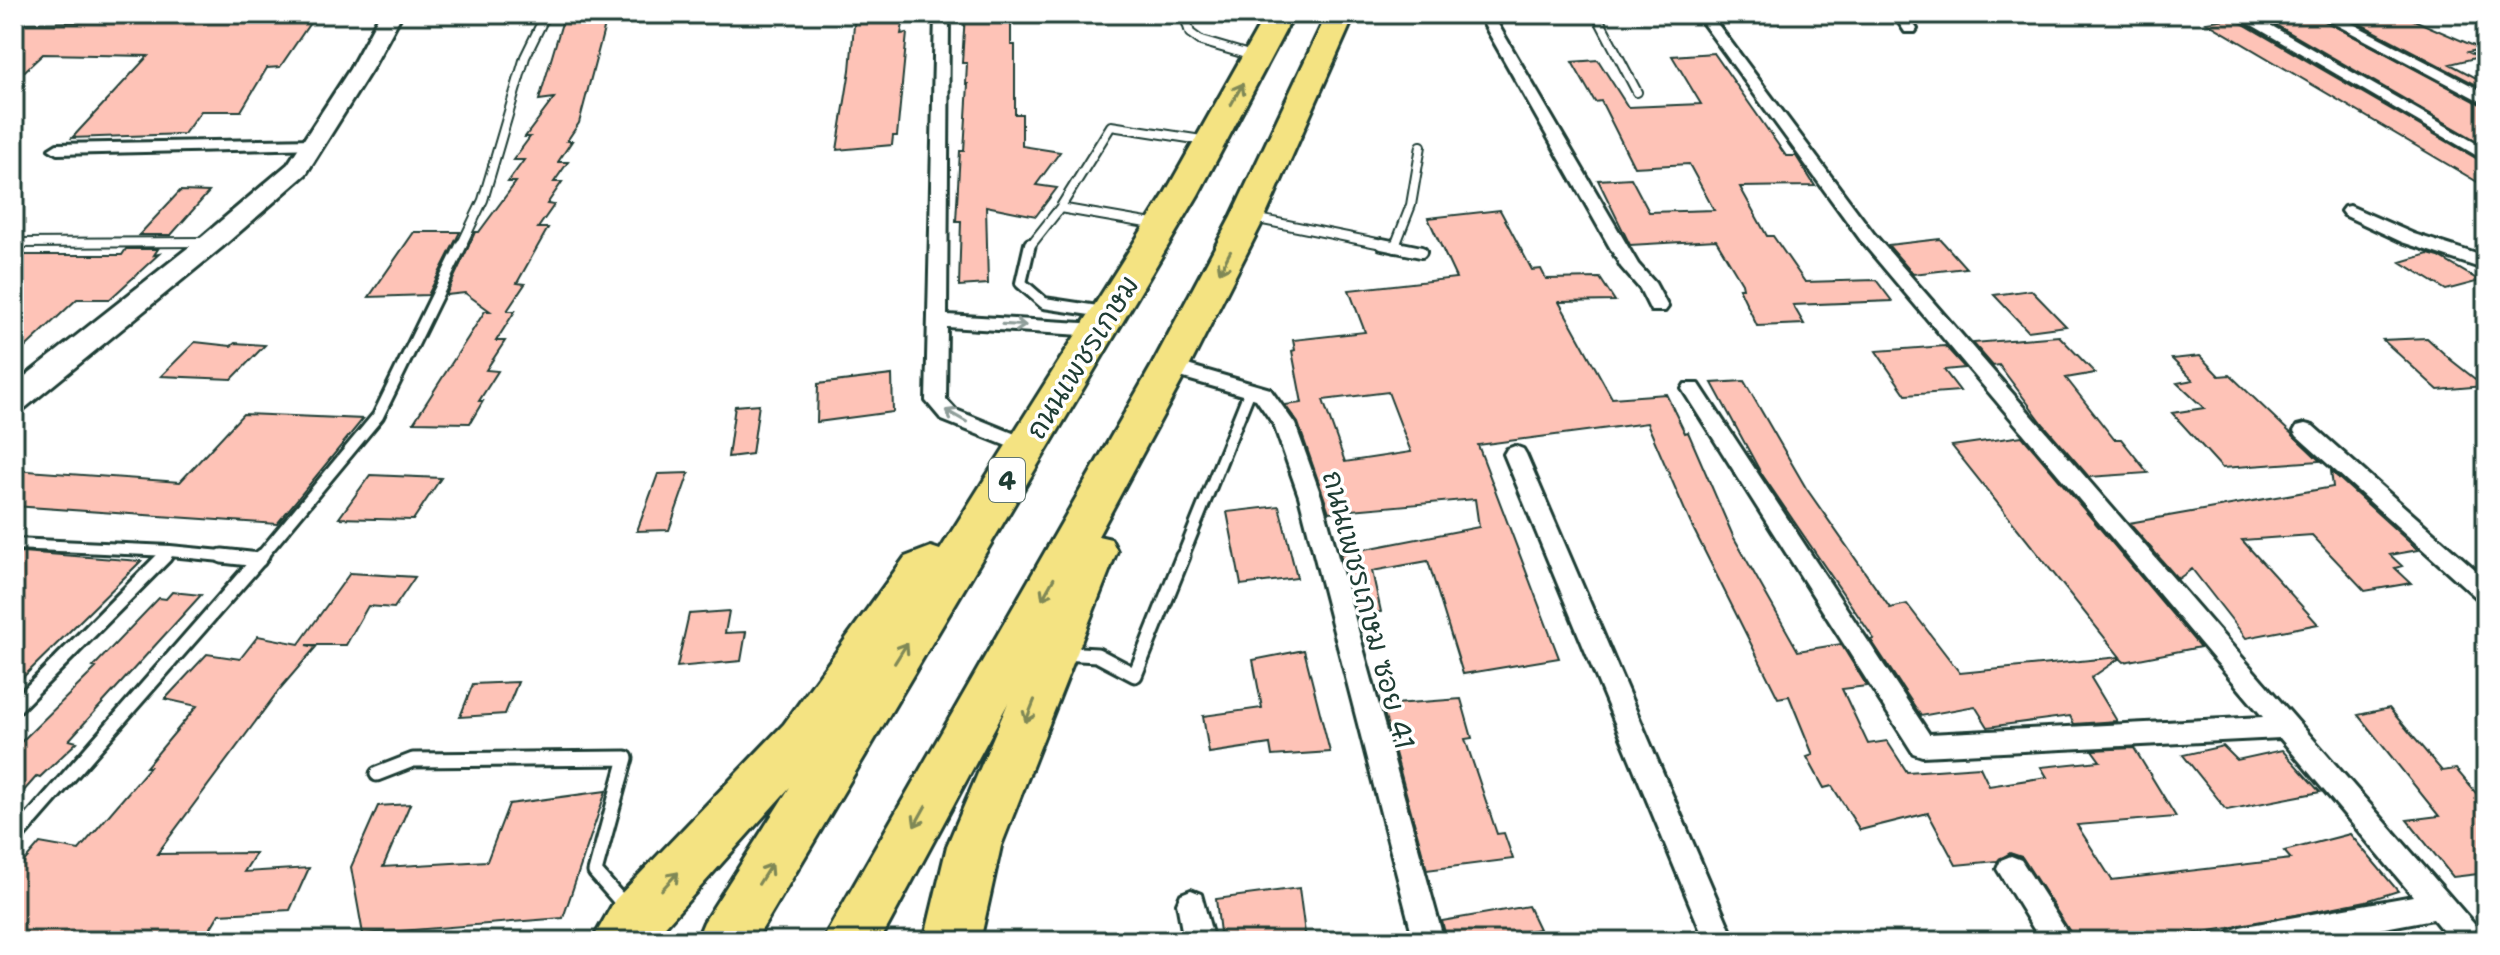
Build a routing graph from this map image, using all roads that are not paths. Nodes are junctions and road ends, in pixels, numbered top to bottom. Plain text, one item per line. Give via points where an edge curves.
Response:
1 (391, 14) edge
2 (546, 14) edge
3 (942, 14) edge
4 (1184, 14) edge
5 (1280, 14) edge
6 (1341, 14) edge
7 (1485, 14) edge
8 (1596, 14) edge
9 (1703, 14) edge
10 (1900, 14) edge
11 (2240, 14) edge
12 (2323, 14) edge
13 (1910, 29) dead end
14 (1257, 57) junction
15 (1637, 92) dead end
16 (2486, 99) edge
17 (1211, 141) junction
18 (315, 144) junction
19 (1421, 146) dead end
20 (57, 149) dead end
21 (2486, 156) edge
22 (1060, 208) junction
23 (2350, 211) dead end
24 (1248, 217) junction
25 (1162, 226) junction
26 (212, 242) junction
27 (14, 243) edge
28 (1395, 247) junction
29 (1421, 252) dead end
30 (2486, 264) edge
31 (1658, 307) dead end
32 (936, 320) junction
33 (1104, 321) junction
34 (1170, 367) junction
35 (1692, 389) dead end
36 (1250, 390) junction
37 (14, 401) edge
38 (2305, 431) dead end
39 (1027, 447) junction
40 (1515, 454) dead end
41 (1094, 506) junction
42 (14, 544) edge
43 (967, 544) junction
44 (170, 551) junction
45 (259, 560) junction
46 (2486, 593) edge
47 (1054, 653) junction
48 (14, 708) edge
49 (2287, 727) junction
50 (377, 774) dead end
51 (14, 839) edge
52 (2011, 869) dead end
53 (1191, 903) dead end
54 (2438, 905) junction
55 (628, 930) edge
56 (724, 941) edge
57 (850, 941) edge
58 (952, 941) edge
59 (1199, 941) edge
60 (1429, 941) edge
61 (1720, 941) edge
62 (2058, 941) edge
63 (2240, 941) edge
64 (2470, 941) edge

1 - 18 street
2 - 45 lane via 525,57 483,200 378,416
3 - 32 street
4 - 14 lane via 1190,33 1201,41
5 - 14 highway, ถนนเพชรเกษม / 4
6 - 24 highway
7 - 31 street
8 - 15 lane
9 - 49 street via 1868,238
10 - 13 street
11 - 21 street
12 - 16 street
17 -> 14 highway, ถนนเพชรเกษม / 4
17 - 22 lane via 1111,126
17 - 25 highway, ถนนเพชรเกษม / 4
18 - 20 street
18 - 26 street via 297,169
19 - 28 lane via 1411,205
22 - 25 lane
22 - 33 lane via 1035,232 1024,254 1021,283 1044,303
23 - 30 street via 2408,238
24 - 28 lane
24 -> 34 highway
25 - 33 highway, ถนนเพชรเกษม / 4
26 - 27 lane
26 - 37 street
28 - 29 lane
32 -> 33 street
39 -> 32 street via 949,415 936,401
33 - 39 highway, ถนนเพชรเกษม / 4
34 - 36 street, ถนนเพชรเกษม ซอย 41
34 - 41 highway
35 - 49 street via 1922,745
36 - 47 lane via 1135,675 1097,655
36 - 60 street, ถนนเพชรเกษม ซอย 41 via 1263,394 1284,424 1310,496
38 - 46 street
39 - 43 highway, ถนนเพชรเกษม / 4
40 - 61 street
41 - 47 highway via 1098,543
41 -> 57 highway
42 - 44 lane
55 -> 43 highway via 802,739 921,569
56 -> 43 highway, ถนนเพชรเกษม / 4
44 - 45 lane
44 - 48 lane
45 - 51 lane
47 -> 58 highway via 974,846
49 - 54 street
50 - 55 lane via 413,760 626,758 595,872
52 - 62 street
53 - 59 street
54 - 63 street
54 - 64 street

